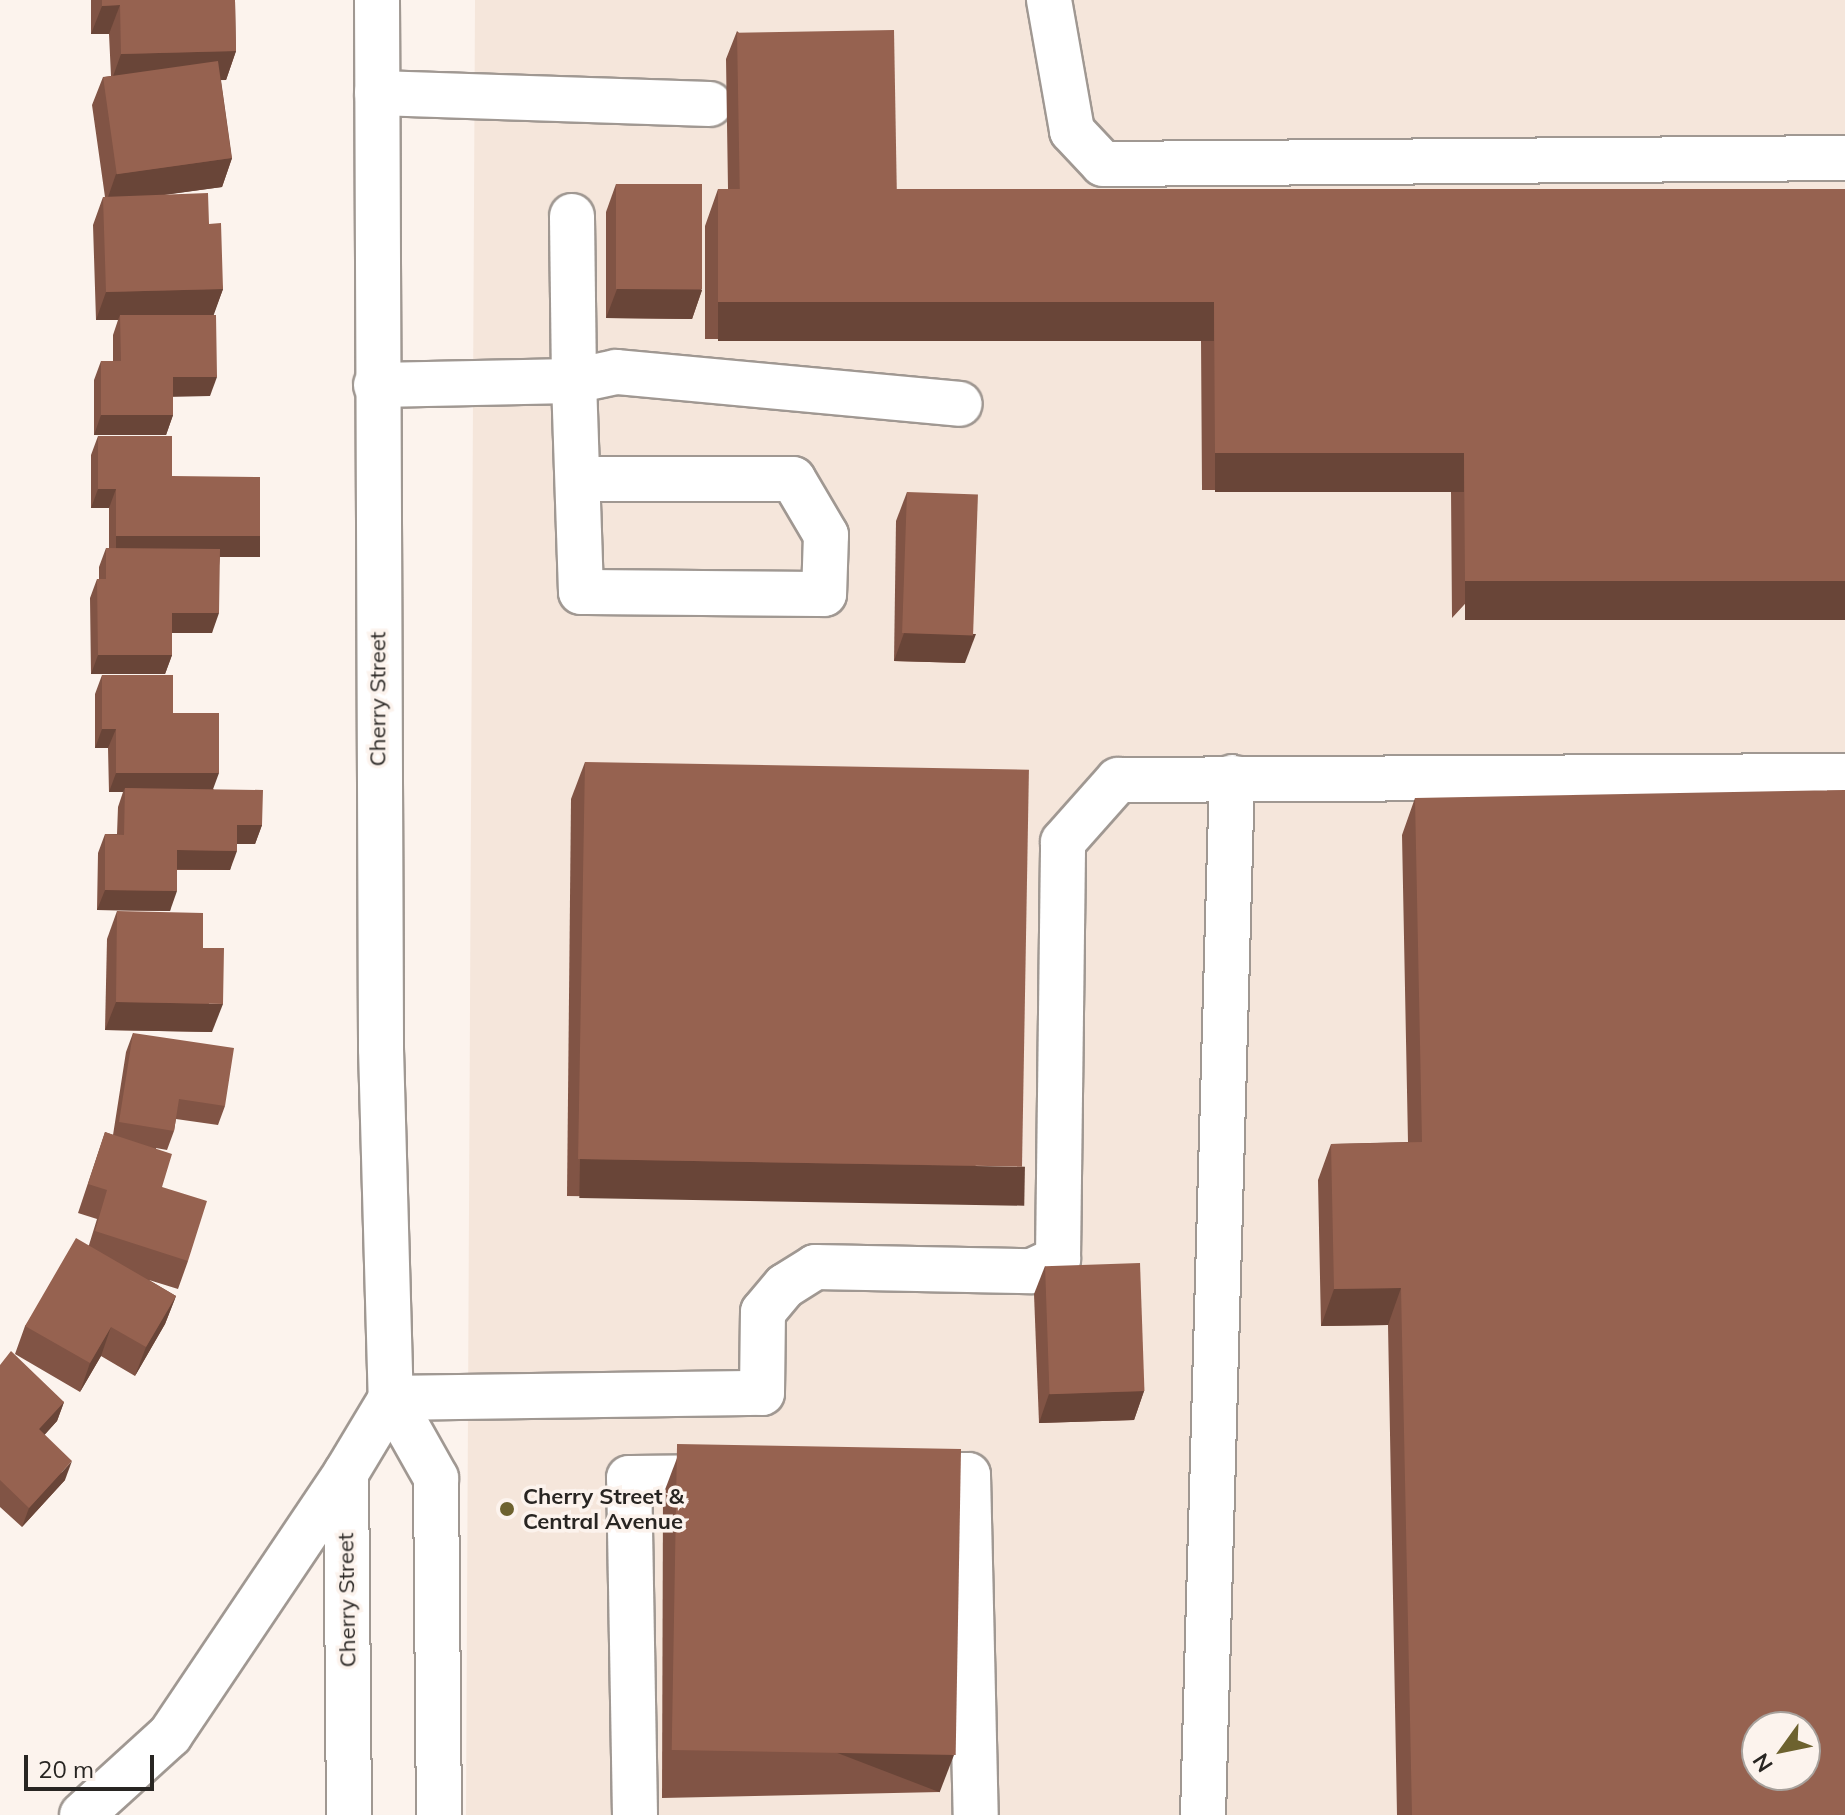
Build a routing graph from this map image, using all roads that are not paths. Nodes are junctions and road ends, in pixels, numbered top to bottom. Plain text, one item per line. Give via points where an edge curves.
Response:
1 (377, 0) edge
2 (1049, 0) edge
3 (377, 93) junction
4 (710, 104) dead end
5 (1845, 158) edge
6 (572, 216) dead end
7 (574, 381) junction
8 (376, 385) junction
9 (960, 404) dead end
10 (579, 479) junction
11 (1845, 776) edge
12 (1232, 777) junction
13 (391, 1398) junction
14 (346, 1473) junction
15 (768, 1476) edge
16 (860, 1476) edge
17 (438, 1772) junction
18 (82, 1815) edge
19 (349, 1815) edge
20 (439, 1815) edge
21 (465, 1815) edge
22 (635, 1815) edge
23 (976, 1815) edge
24 (1203, 1815) edge

1 - 3 street, Cherry Street
2 - 5 street via 1072,131 1103,164
3 - 4 street
3 - 8 street, Cherry Street
6 - 7 street
7 - 8 street
7 - 9 street via 616,372
7 - 10 street
8 - 13 street, Cherry Street
10 - 10 street via 581,592 824,594 826,535 793,479
11 - 12 street
12 - 13 street via 1118,780 1063,842 1058,1259 1032,1271 815,1267 763,1312 762,1393
12 - 24 street
13 - 14 street
13 - 17 street, Cherry Street via 436,1478
14 - 18 street via 170,1735
14 - 19 street, Cherry Street
15 - 22 street via 629,1478
16 - 23 street via 968,1475
17 - 20 street, Cherry Street
17 - 21 street

